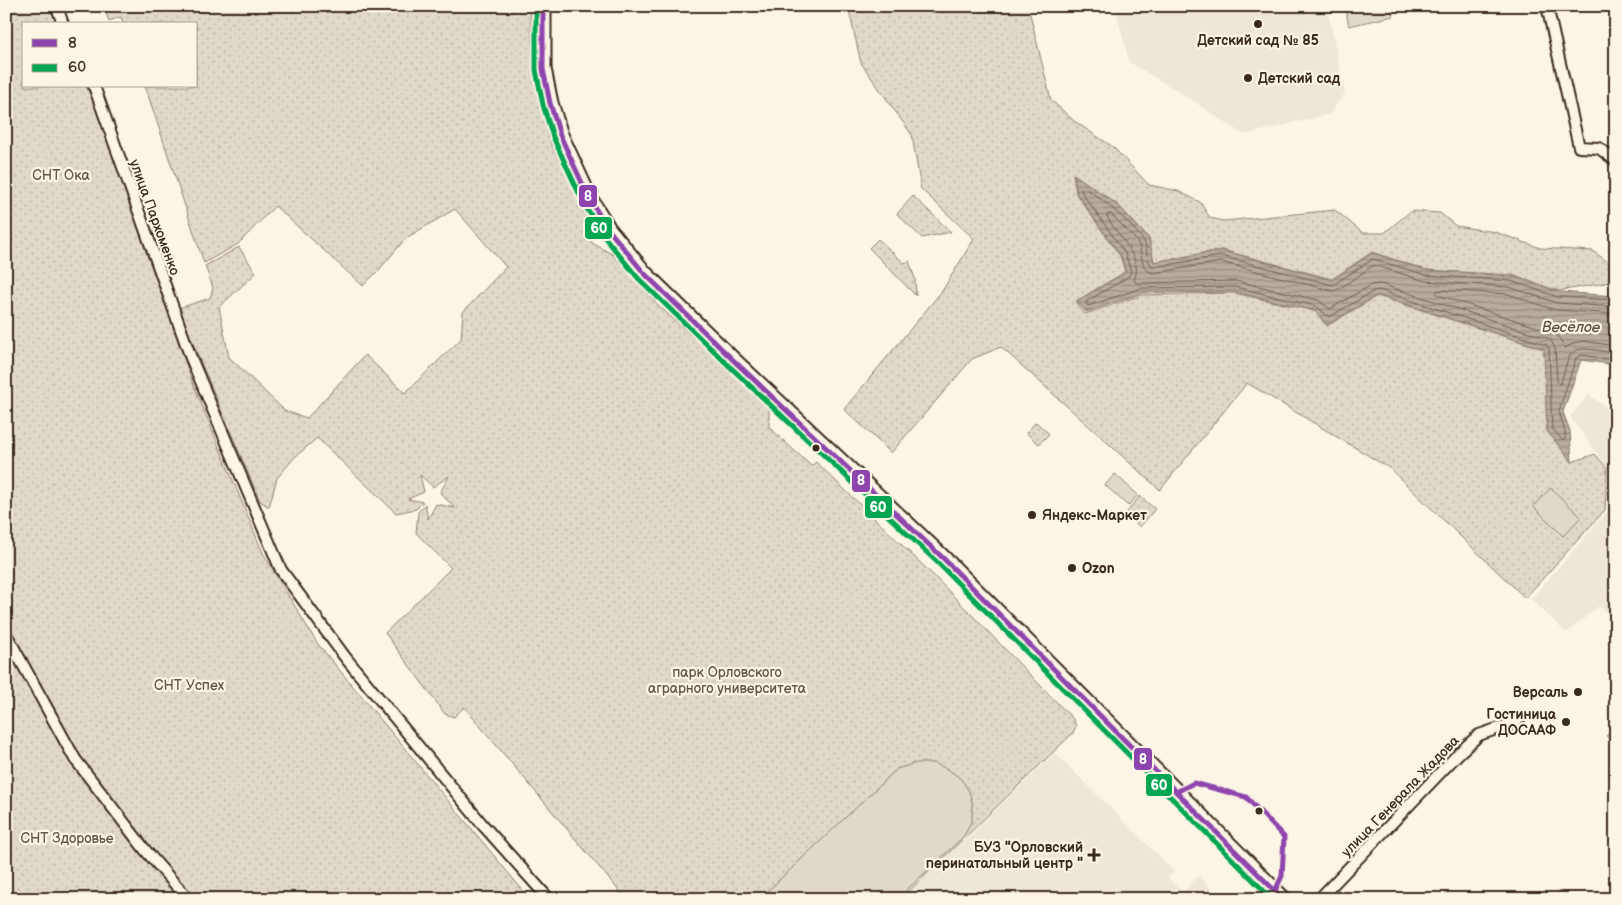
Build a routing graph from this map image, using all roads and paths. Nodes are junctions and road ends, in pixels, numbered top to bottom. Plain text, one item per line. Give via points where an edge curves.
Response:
1 (542, 6) edge
2 (1547, 6) edge
3 (57, 8) dead end
4 (62, 22) edge
5 (95, 88) edge
6 (1616, 161) edge
7 (6, 634) edge
8 (1519, 719) dead end
9 (188, 899) edge
10 (549, 899) edge
11 (1283, 899) edge
12 (1319, 899) edge

1 - 11 main road via 543,69 560,135 594,206 608,229 644,273 943,558
2 - 6 street via 1579,147 1599,148
3 - 4 street
5 - 10 street, улица Пархоменко via 191,358 281,570 345,657 482,824
7 - 9 street via 75,759 146,851
8 - 12 street, улица Генерала Жадова via 1479,735 1460,752

